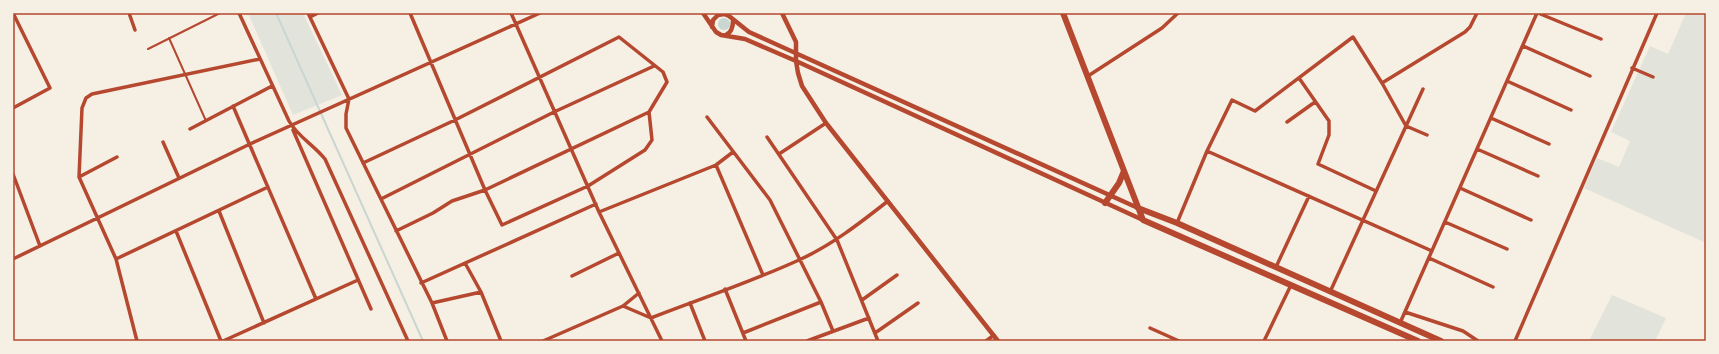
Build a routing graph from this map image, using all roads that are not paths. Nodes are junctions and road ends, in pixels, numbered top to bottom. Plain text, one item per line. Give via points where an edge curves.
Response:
1 (129, 13) edge
2 (220, 13) edge
3 (239, 13) edge
4 (318, 13) edge
5 (410, 13) edge
6 (511, 13) edge
7 (540, 13) edge
8 (703, 13) edge
9 (782, 13) edge
10 (1063, 13) edge
11 (1178, 13) edge
12 (1477, 13) edge
13 (1538, 13) edge
14 (1657, 13) edge
15 (14, 14) edge
16 (723, 14) edge
17 (309, 15) edge
18 (733, 21) junction
19 (516, 25) junction
20 (712, 27) junction
21 (135, 30) dead end
22 (724, 35) junction
23 (169, 38) junction
24 (1601, 39) dead end
25 (1523, 46) junction
26 (148, 49) dead end
27 (796, 53) junction
28 (260, 60) junction
29 (796, 61) junction
30 (430, 63) junction
31 (654, 66) junction
32 (1632, 68) junction
33 (187, 76) junction
34 (1088, 76) junction
35 (1590, 76) dead end
36 (540, 77) junction
37 (1653, 77) dead end
38 (1299, 78) junction
39 (1507, 81) junction
40 (1382, 82) junction
41 (272, 86) junction
42 (1423, 89) dead end
43 (349, 99) junction
44 (1315, 102) junction
45 (232, 106) junction
46 (13, 108) edge
47 (1571, 110) dead end
48 (554, 112) junction
49 (649, 112) junction
50 (707, 117) dead end
51 (1491, 118) junction
52 (455, 120) junction
53 (206, 121) junction
54 (1287, 122) dead end
55 (826, 124) junction
56 (291, 125) junction
57 (1406, 126) junction
58 (190, 129) dead end
59 (1427, 135) dead end
60 (767, 137) dead end
61 (163, 142) dead end
62 (250, 144) junction
63 (1549, 144) dead end
64 (571, 149) junction
65 (1477, 149) junction
66 (1207, 150) junction
67 (733, 152) junction
68 (779, 154) junction
69 (470, 155) junction
70 (118, 157) dead end
71 (363, 163) junction
72 (716, 165) junction
73 (1124, 171) junction
74 (13, 174) edge
75 (1538, 176) dead end
76 (79, 177) junction
77 (179, 178) junction
78 (588, 186) junction
79 (268, 187) junction
80 (1460, 188) junction
81 (485, 190) junction
82 (1376, 191) junction
83 (1111, 196) junction
84 (1309, 196) junction
85 (381, 199) junction
86 (888, 201) junction
87 (1105, 203) junction
88 (596, 204) junction
89 (1138, 208) junction
90 (219, 211) junction
91 (598, 212) junction
92 (96, 217) junction
93 (1143, 220) junction
94 (1363, 220) junction
95 (1531, 220) dead end
96 (1445, 222) junction
97 (1177, 224) junction
98 (176, 231) junction
99 (396, 231) junction
100 (837, 240) junction
101 (40, 246) junction
102 (1507, 249) dead end
103 (1432, 251) junction
104 (619, 254) junction
105 (1429, 258) junction
106 (13, 259) edge
107 (116, 259) junction
108 (800, 260) junction
109 (466, 263) junction
110 (1276, 267) junction
111 (763, 275) junction
112 (897, 275) dead end
113 (572, 276) dead end
114 (358, 280) junction
115 (421, 283) junction
116 (1291, 285) junction
117 (1493, 287) dead end
118 (725, 289) junction
119 (481, 292) junction
120 (1330, 292) junction
121 (639, 294) junction
122 (316, 299) junction
123 (862, 300) junction
124 (821, 302) junction
125 (432, 303) junction
126 (690, 303) junction
127 (918, 303) dead end
128 (624, 306) junction
129 (371, 309) dead end
130 (1405, 312) junction
131 (651, 318) junction
132 (869, 318) junction
133 (264, 323) junction
134 (1400, 323) junction
135 (1150, 328) dead end
136 (833, 331) junction
137 (742, 333) junction
138 (875, 333) junction
139 (994, 335) junction
140 (549, 340) edge
141 (137, 341) edge
142 (222, 341) edge
143 (408, 341) edge
144 (447, 341) edge
145 (500, 341) edge
146 (543, 341) edge
147 (662, 341) edge
148 (705, 341) edge
149 (746, 341) edge
150 (807, 341) edge
151 (878, 341) edge
152 (986, 341) edge
153 (998, 341) edge
154 (1179, 341) edge
155 (1264, 341) edge
156 (1418, 341) edge
157 (1441, 341) edge
158 (1478, 341) edge
159 (1515, 341) edge

1 - 21 street
2 - 23 lane
3 - 28 street
4 - 17 street
5 - 30 street
6 - 19 street
7 - 19 street
8 - 20 street
9 - 27 street via 796,42
10 - 34 main road
11 - 34 street via 1162,28
12 - 40 street via 1465,32
13 - 24 street
13 - 25 street
14 - 32 street
15 - 46 street via 50,88
16 - 18 street
16 - 20 street via 713,20
17 - 43 street
18 - 22 street via 730,33
18 - 27 street via 749,32
19 - 30 street
19 - 36 street
20 - 22 street
22 - 29 street via 745,39
23 - 26 lane
23 - 33 lane
25 - 35 street
25 - 39 street
27 - 29 street
27 - 83 street
28 - 33 street
28 - 41 street
29 - 55 street via 802,86
29 - 87 street
30 - 43 street
30 - 52 street
31 - 36 street via 619,37
31 - 48 street
31 - 49 street via 663,72 667,82
32 - 37 street
32 - 159 street
33 - 53 lane
33 - 76 street via 92,94 86,98 82,108
34 - 73 main road
36 - 48 street
36 - 52 street
38 - 40 street via 1353,37
38 - 44 street
38 - 66 street via 1255,111 1232,100
39 - 47 street
39 - 51 street
40 - 57 street
41 - 45 street
41 - 56 street
42 - 57 street
43 - 56 street
43 - 71 street via 346,128
44 - 54 street
44 - 82 street via 1329,121 1329,135 1318,164
45 - 53 street
45 - 62 street
48 - 64 street
48 - 69 street
49 - 64 street
49 - 78 street via 652,140 645,150
50 - 67 street
51 - 63 street
51 - 65 street
52 - 69 street
52 - 71 street
53 - 58 street
55 - 68 street
55 - 86 street
56 - 62 street
56 - 114 street
56 - 143 street via 325,159
57 - 59 street
57 - 82 street
60 - 68 street
61 - 77 street
62 - 77 street
62 - 79 street
64 - 78 street
64 - 81 street
65 - 75 street
65 - 80 street
66 - 84 street
66 - 97 street
67 - 72 street
67 - 108 street via 770,200
68 - 100 street
69 - 81 street
69 - 85 street
70 - 76 street
71 - 85 street
72 - 91 street
72 - 111 street
73 - 83 main road
73 - 89 main road
74 - 101 street
76 - 92 street
77 - 92 street
78 - 81 street via 502,224
78 - 88 street
79 - 90 street
79 - 122 street
80 - 95 street
80 - 96 street
81 - 99 street via 452,201
82 - 94 street
83 - 87 main road
83 - 89 street
84 - 94 street
84 - 110 street
85 - 99 street
86 - 100 street
86 - 139 street
87 - 93 street
88 - 91 street
88 - 109 street
89 - 93 main road
89 - 97 main road
90 - 98 street
90 - 133 street
91 - 104 street
92 - 101 street
92 - 107 street
93 - 116 main road
94 - 103 street
94 - 120 street
96 - 102 street
96 - 103 street
97 - 110 main road
98 - 107 street
98 - 142 street
99 - 115 street
100 - 108 street
100 - 123 street
101 - 106 street
103 - 105 street
104 - 113 street
104 - 121 street
105 - 117 street
105 - 130 street
107 - 141 street
108 - 111 street
108 - 124 street
109 - 115 street
109 - 119 street
110 - 120 main road
111 - 118 street
112 - 123 street
114 - 122 street
114 - 129 street
115 - 125 street
116 - 155 street
116 - 156 main road
118 - 126 street
118 - 137 street
119 - 125 street
119 - 145 street
120 - 134 main road
121 - 128 street
121 - 131 street
122 - 133 street
123 - 132 street
124 - 136 street
124 - 137 street
125 - 144 street
126 - 131 street
126 - 148 street
127 - 138 street
128 - 131 street
128 - 140 street
130 - 134 street
130 - 158 street via 1463,331
131 - 147 street
132 - 136 street
132 - 138 street
133 - 142 street
134 - 157 main road
135 - 154 street
136 - 150 street
137 - 149 street
138 - 151 street
139 - 152 street
139 - 153 street
140 - 146 street

